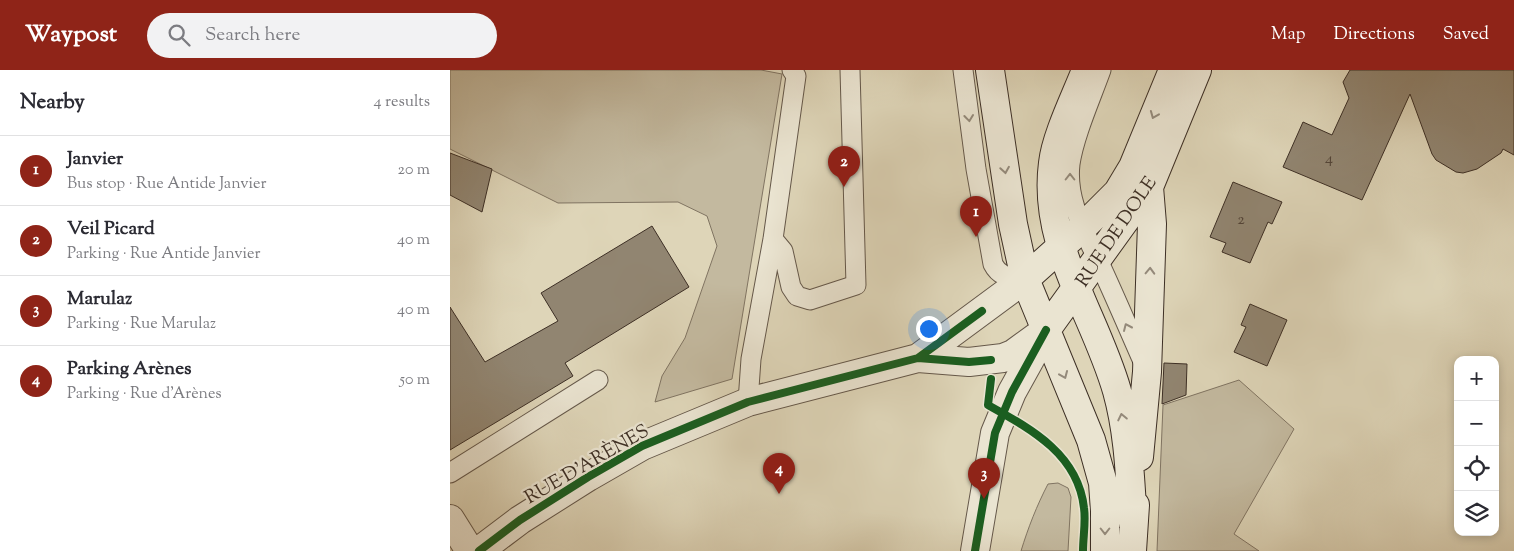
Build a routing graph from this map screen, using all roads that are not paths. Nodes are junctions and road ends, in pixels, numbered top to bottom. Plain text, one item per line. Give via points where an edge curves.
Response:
1 (792, 70) edge
2 (850, 70) edge
3 (963, 70) edge
4 (990, 70) edge
5 (1086, 70) edge
6 (1101, 70) edge
7 (1172, 70) edge
8 (1197, 70) edge
9 (1149, 188) junction
10 (1082, 228) junction
11 (773, 239) junction
12 (1060, 248) junction
13 (1098, 259) junction
14 (1025, 279) junction
15 (1076, 288) junction
16 (1046, 330) junction
17 (918, 358) junction
18 (1147, 372) junction
19 (598, 380) dead end
20 (748, 402) junction
21 (450, 473) edge
22 (450, 519) edge
23 (1133, 523) junction
24 (470, 551) edge
25 (479, 551) edge
26 (975, 551) edge
27 (1105, 551) edge
28 (1132, 551) edge

1 - 11 lane via 796,76
2 - 11 lane via 856,286 810,300 797,296 791,287 783,251
3 -> 14 lane via 993,264 997,272 1005,276
4 -> 14 main road
5 - 12 main road via 1052,163 1054,220
10 -> 6 lane via 1073,203 1070,165
7 -> 10 main road, RUE DE DOLE via 1133,167 1118,192
8 - 9 main road, RUE DE DOLE
9 - 13 main road, RUE DE DOLE
18 -> 9 main road via 1152,224
10 - 12 main road, RUE DE DOLE
10 - 13 lane
11 - 20 lane via 751,359
12 - 14 main road, RUE DE DOLE
12 - 15 main road
13 - 15 main road, RUE DE DOLE
18 -> 13 lane
14 - 16 main road
14 - 17 main road, RUE D'ARÈNES
15 - 16 main road, RUE DE DOLE
23 -> 15 main road via 1125,428 1117,392
16 - 17 main road, RUE D'ARÈNES via 1003,358 969,362
16 - 26 main road via 998,422
16 -> 27 main road via 1091,440 1103,484
17 - 20 main road, RUE D'ARÈNES
18 - 23 main road
19 - 21 lane
20 - 25 main road, RUE D'ARÈNES via 642,446 520,520
22 - 24 main road
23 - 28 main road

